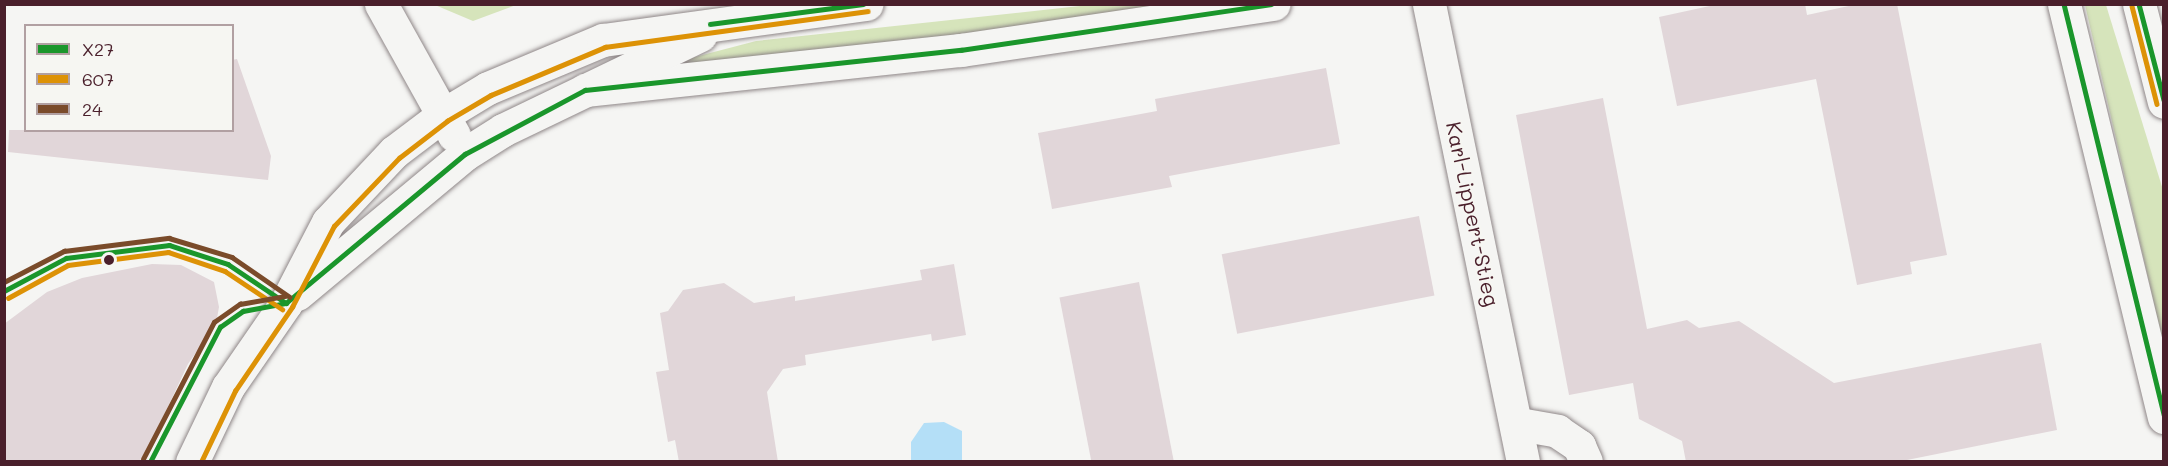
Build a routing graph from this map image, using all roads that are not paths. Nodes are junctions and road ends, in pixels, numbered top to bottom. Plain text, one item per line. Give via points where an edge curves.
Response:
1 (381, 4) edge
2 (867, 4) edge
3 (1274, 4) edge
4 (1430, 4) edge
5 (2064, 4) edge
6 (2139, 4) edge
7 (757, 18) junction
8 (585, 90) junction
9 (2163, 102) edge
10 (443, 115) junction
11 (465, 154) junction
12 (286, 303) junction
13 (2163, 417) edge
14 (1519, 424) junction
15 (192, 462) edge
16 (1523, 462) edge
17 (1586, 462) edge

1 - 10 street
2 - 7 street
3 - 8 street via 961,50
4 - 14 street, Karl-Lippert-Stieg
5 - 13 street
6 - 9 street
7 - 8 street via 676,44
7 - 10 street via 603,40 488,88
8 - 11 street
10 - 11 street
10 - 12 street via 349,195 328,222
11 - 12 street
12 - 15 street via 228,387
14 - 16 street, Karl-Lippert-Stieg
14 - 17 street via 1557,431 1579,446

